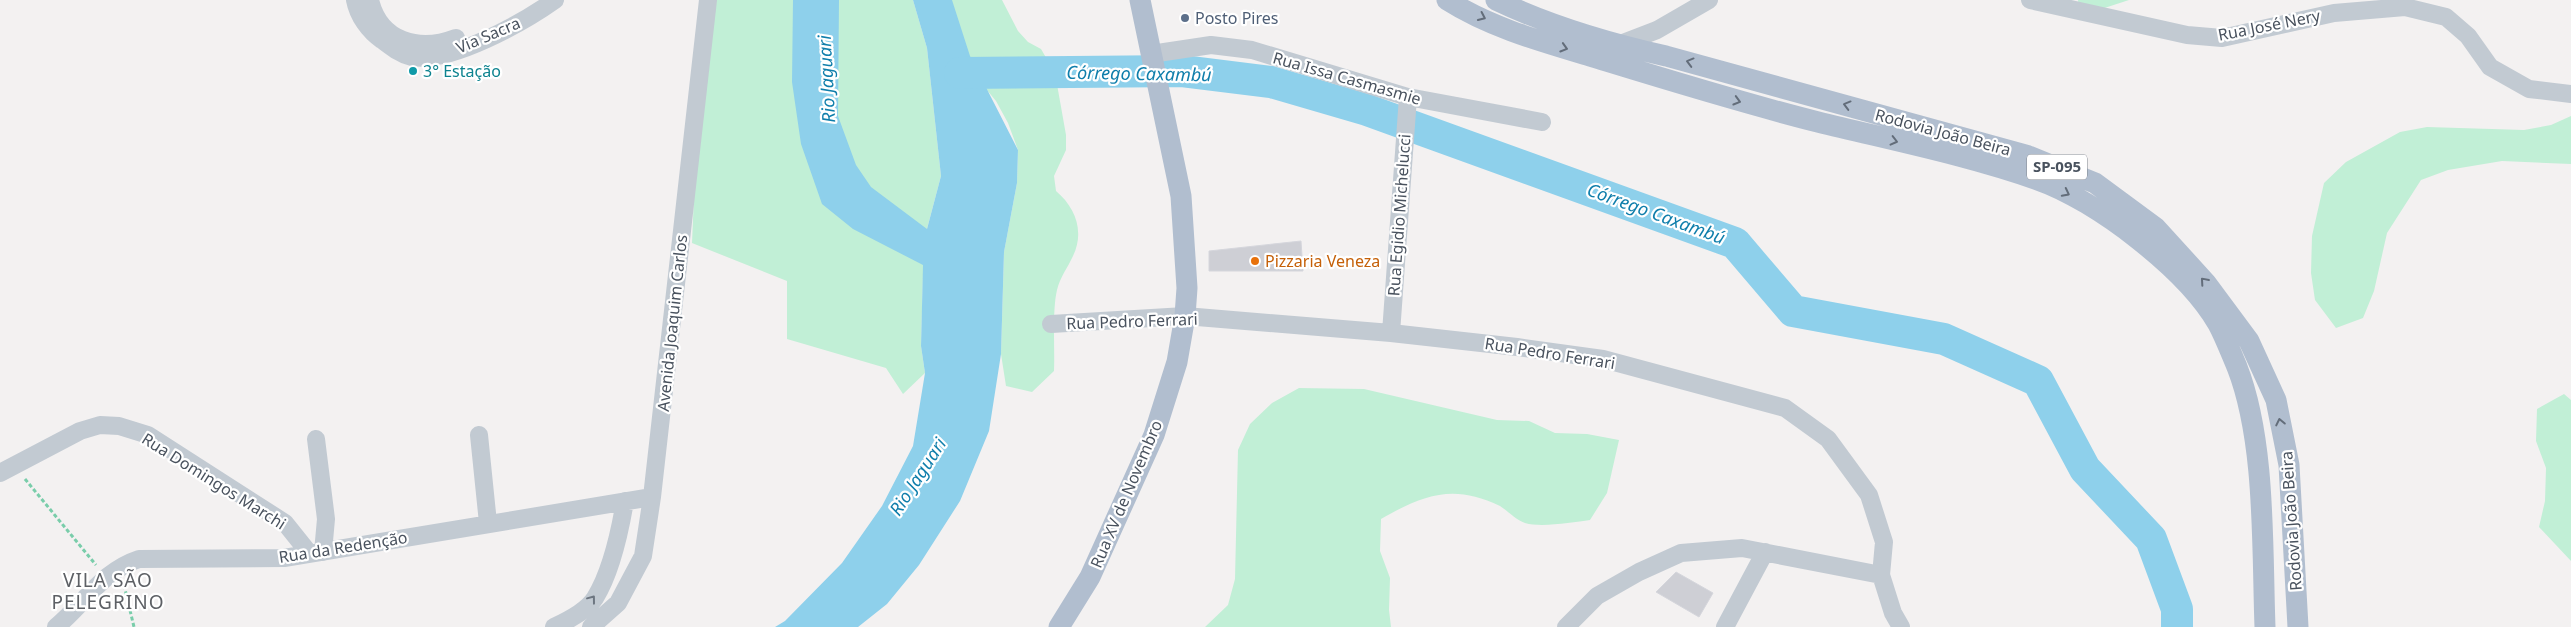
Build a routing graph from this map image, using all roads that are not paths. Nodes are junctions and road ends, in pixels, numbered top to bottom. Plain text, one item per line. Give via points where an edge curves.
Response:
1 (355, 0) edge
2 (370, 0) edge
3 (543, 0) edge
4 (555, 0) edge
5 (708, 0) edge
6 (1140, 0) edge
7 (1446, 0) edge
8 (1496, 0) edge
9 (1709, 0) edge
10 (2030, 0) edge
11 (1618, 45) junction
12 (1152, 56) junction
13 (2571, 94) edge
14 (1407, 103) junction
15 (1542, 122) dead end
16 (1185, 316) junction
17 (1051, 324) dead end
18 (1391, 332) junction
19 (479, 434) dead end
20 (316, 439) dead end
21 (7, 469) edge
22 (652, 497) junction
23 (625, 502) junction
24 (488, 524) junction
25 (316, 552) junction
26 (1765, 552) junction
27 (1881, 575) junction
28 (56, 627) edge
29 (554, 627) edge
30 (591, 627) edge
31 (1059, 627) edge
32 (1566, 627) edge
33 (1725, 627) edge
34 (1901, 627) edge
35 (2265, 627) edge
36 (2298, 627) edge

1 - 4 street, Via Sacra via 363,21 378,38 398,52 412,57 434,58 496,35
2 - 3 street, Via Sacra via 373,12 385,28 406,43 438,45 528,10
5 - 22 street, Avenida Joaquim Carlos
6 - 12 main road, Rua XV de Novembro
7 -> 35 main road, Rodovia João Beira / SP-095 via 1518,34 1742,103 2041,180 2100,211 2147,245 2217,322 2238,369 2252,418 2261,507
8 - 11 main road, Rodovia João Beira / SP-095 via 1523,13
9 - 11 street via 1657,30
10 - 13 street, Rua José Nery via 2188,35 2222,38 2334,13 2405,7 2446,17 2468,36 2490,67 2529,89
36 -> 11 main road, Rodovia João Beira / SP-095 via 2289,465 2276,400 2249,341 2206,283 2156,228 2094,182 2026,155
12 - 14 street, Rua Issa Casmasmie via 1211,45 1252,50
12 - 16 main road, Rua XV de Novembro via 1181,196 1187,288
14 - 15 street, Rua Issa Casmasmie
14 - 18 street, Rua Egidio Michelucci
16 - 17 street, Rua Pedro Ferrari
16 - 18 street, Rua Pedro Ferrari
16 - 31 main road, Rua XV de Novembro via 1177,362 1154,435 1090,577
18 - 27 street, Rua Pedro Ferrari via 1603,359 1785,408 1828,439 1869,495 1884,542
19 - 24 street
20 - 25 street via 326,519
21 - 25 street, Rua Domingos Marchi via 91,427 119,426 148,435 284,523
22 - 23 street, Rua da Redenção
22 - 30 street, Avenida Joaquim Carlos via 643,556 618,603
23 - 24 street, Rua da Redenção
29 -> 23 street via 595,599 619,541
24 - 25 street, Rua da Redenção
25 - 28 street, Rua da Redenção via 284,558 139,559 123,564 106,577
26 - 27 street
26 - 32 street via 1742,548 1681,553 1597,596
26 - 33 street
27 - 34 street, Rua Pedro Ferrari

